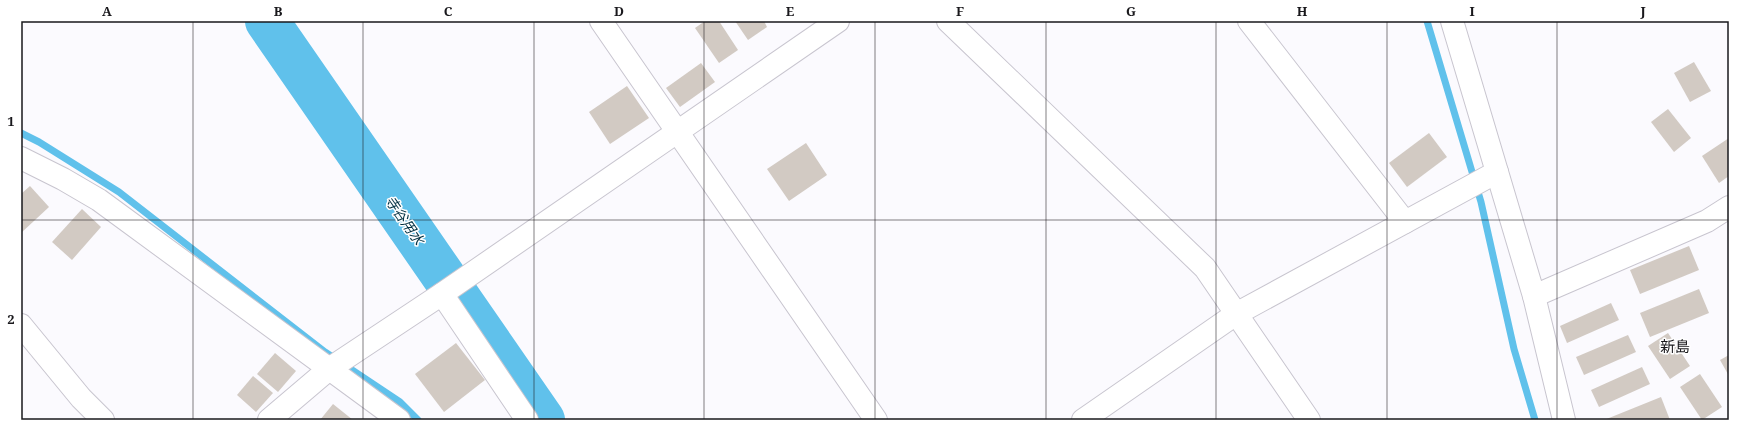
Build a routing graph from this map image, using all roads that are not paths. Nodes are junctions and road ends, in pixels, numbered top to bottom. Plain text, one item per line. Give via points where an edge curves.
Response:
1 (601, 21) edge
2 (838, 21) edge
3 (948, 21) edge
4 (1249, 21) edge
5 (1452, 21) edge
6 (678, 131) junction
7 (21, 158) edge
8 (1497, 172) junction
9 (1729, 207) edge
10 (1405, 222) junction
11 (442, 294) junction
12 (1534, 296) junction
13 (1236, 314) junction
14 (21, 325) edge
15 (329, 369) junction
16 (103, 420) edge
17 (269, 420) edge
18 (399, 420) edge
19 (527, 420) edge
20 (876, 420) edge
21 (1083, 420) edge
22 (1309, 420) edge
23 (1564, 420) edge

1 - 6 street
2 - 6 street
3 - 13 street via 1205,268
4 - 10 street
5 - 8 street
6 - 11 street
6 - 20 street
7 - 15 street via 98,200
8 - 10 street
8 - 12 street
9 - 12 street via 1707,221
10 - 13 street
11 - 15 street
11 - 19 street
12 - 23 street
13 - 21 street
13 - 22 street
14 - 16 street via 81,398
15 - 17 street
15 - 18 street

